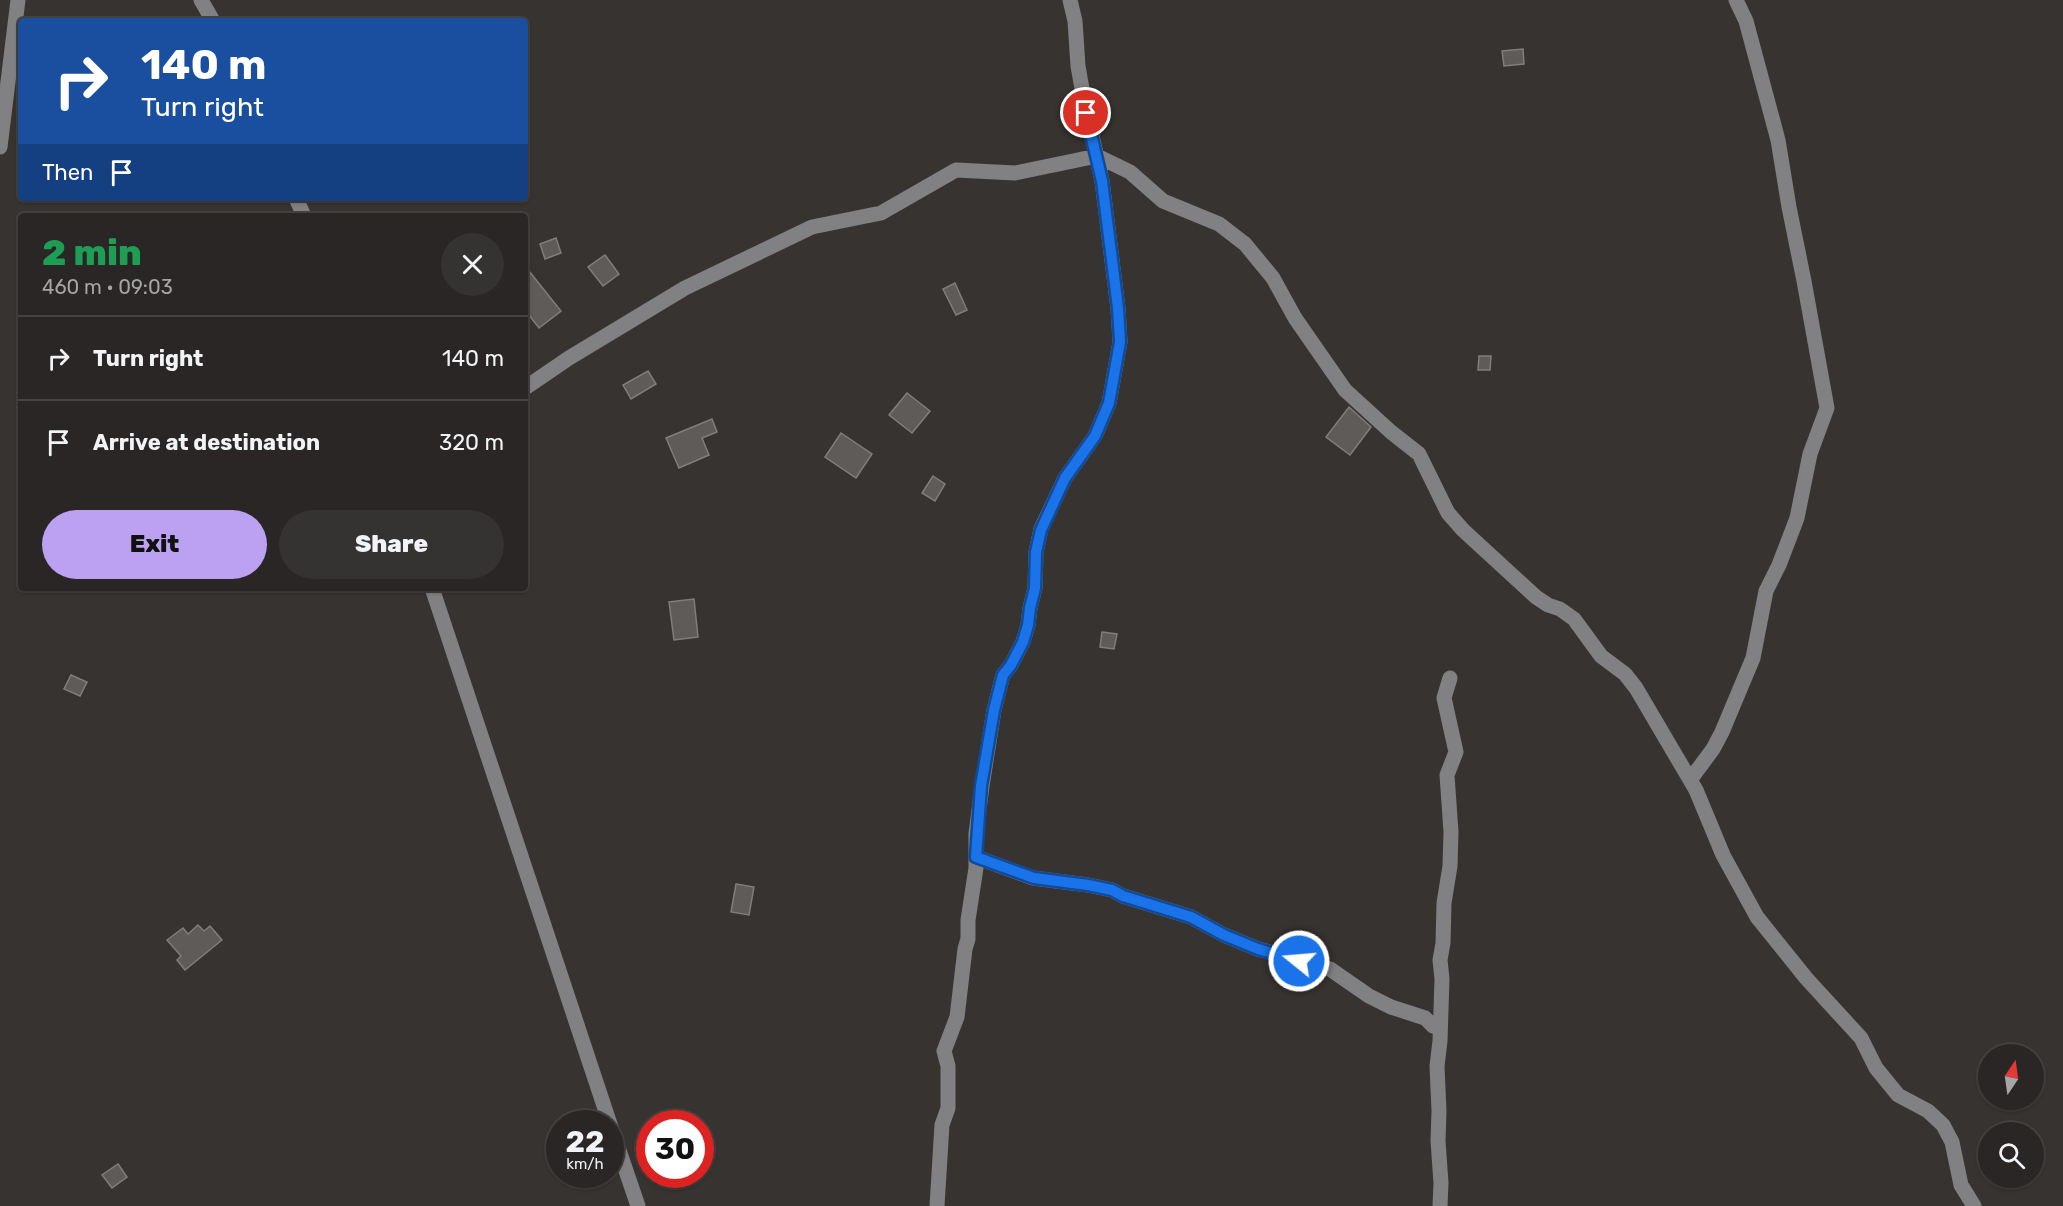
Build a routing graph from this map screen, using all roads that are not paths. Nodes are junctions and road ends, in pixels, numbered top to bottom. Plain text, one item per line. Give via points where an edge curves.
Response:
1 (18, 0) edge
2 (201, 0) edge
3 (1070, 0) edge
4 (1736, 0) edge
5 (211, 18) edge
6 (0, 147) edge
7 (1097, 156) junction
8 (528, 386) edge
9 (433, 591) edge
10 (1450, 678) dead end
11 (1690, 780) junction
12 (976, 857) junction
13 (1440, 1028) junction
14 (605, 1110) edge
15 (624, 1165) edge
16 (638, 1206) edge
17 (937, 1206) edge
18 (1440, 1206) edge
19 (1974, 1206) edge

1 - 6 street
2 - 5 street
3 - 7 street via 1078,66
4 - 11 street via 1746,21 1778,140 1827,408 1810,454 1797,518 1766,591 1753,658 1722,732
7 - 8 street via 1015,172 956,170 881,213 812,227 685,288
7 - 11 street via 1130,172 1163,201 1219,224 1245,244 1273,278 1295,318 1345,390 1419,454 1448,513 1463,530 1536,597 1574,619 1601,656 1625,674
7 - 12 street via 1120,342 1109,403 1095,436 1065,478 1041,530 1028,625 1023,642 1003,675 994,710 981,786
9 - 14 street
10 - 13 street via 1444,698 1456,753 1447,775 1451,832 1440,960
11 - 19 street via 1723,855 1757,916 1861,1038 1876,1068 1898,1095 1928,1111 1943,1125 1952,1142 1961,1185
12 - 13 street via 1034,878 1112,890 1191,917 1258,949 1330,969 1369,996
12 - 17 street via 957,1017 944,1051 949,1097 942,1125
13 - 18 street
15 - 16 street

